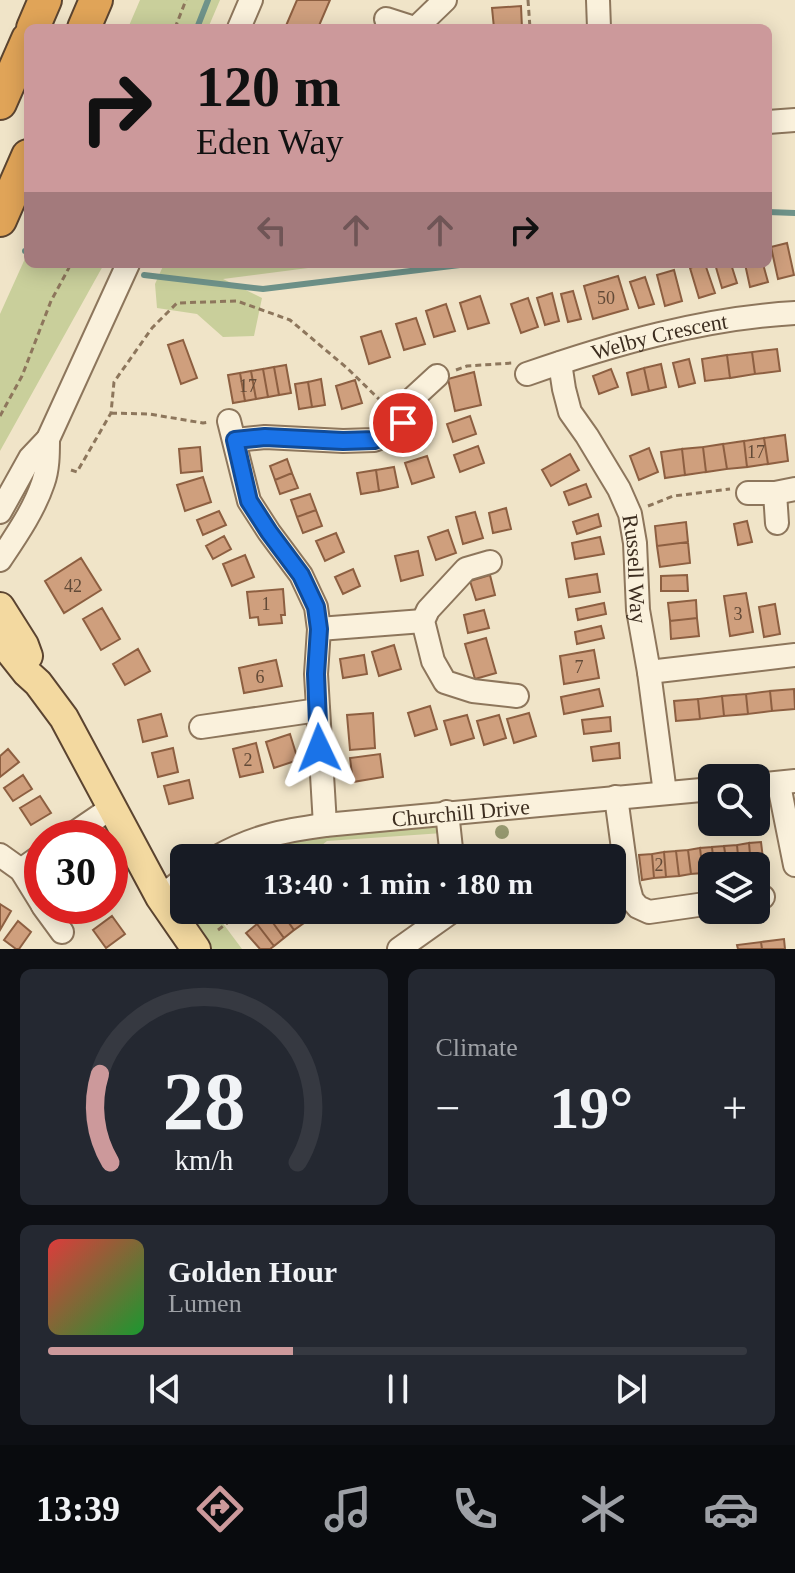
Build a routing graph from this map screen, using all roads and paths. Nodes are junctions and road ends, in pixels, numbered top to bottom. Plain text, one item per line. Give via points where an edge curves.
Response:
1 (45, 0) edge
2 (96, 0) edge
3 (186, 0) edge
4 (251, 0) edge
5 (445, 0) edge
6 (528, 0) edge
7 (598, 0) edge
8 (386, 19) dead end
9 (35, 24) edge
10 (86, 24) edge
11 (177, 24) edge
12 (241, 24) edge
13 (402, 24) edge
14 (419, 24) edge
15 (530, 24) edge
16 (599, 24) edge
17 (24, 48) edge
18 (0, 103) edge
19 (795, 120) edge
20 (772, 122) edge
21 (24, 165) edge
22 (0, 220) edge
23 (69, 268) edge
24 (126, 268) edge
25 (795, 313) edge
26 (560, 363) junction
27 (521, 369) joint
28 (437, 376) joint
29 (111, 413) junction
30 (0, 416) edge
31 (403, 423) junction
32 (232, 430) junction
33 (48, 439) junction
34 (71, 470) dead end
35 (785, 491) edge
36 (748, 493) joint
37 (2, 505) edge
38 (630, 514) junction
39 (777, 523) dead end
40 (0, 560) edge
41 (490, 562) dead end
42 (0, 607) edge
43 (426, 615) junction
44 (319, 629) junction
45 (0, 639) edge
46 (795, 655) edge
47 (649, 672) junction
48 (22, 674) edge
49 (517, 696) dead end
50 (318, 710) junction
51 (199, 727) dead end
52 (776, 784) edge
53 (698, 790) edge
54 (665, 793) junction
55 (616, 797) junction
56 (111, 808) junction
57 (447, 812) junction
58 (93, 820) edge
59 (325, 825) junction
60 (243, 844) edge
61 (450, 844) edge
62 (0, 855) edge
63 (795, 865) edge
64 (24, 880) edge
65 (170, 890) edge
66 (160, 897) junction
67 (698, 905) edge
68 (57, 924) edge
69 (226, 924) edge
70 (434, 924) edge
71 (218, 930) dead end
72 (62, 932) dead end
73 (196, 949) edge
74 (399, 949) edge

1 - 9 highway
2 - 10 highway
3 - 11 path
4 - 12 street
5 - 14 street
6 - 15 path
7 - 16 street
8 - 13 street
17 - 18 highway
19 - 20 street
21 - 22 highway
23 - 30 path
24 - 33 street
25 - 26 street, Welby Crescent via 703,324
26 - 27 street, Welby Crescent
26 - 38 street, Russell Way via 570,412
27 - 28 path via 467,366
28 - 31 street via 412,399
29 - 31 path via 114,382 177,303 237,301 290,320
29 - 32 path via 149,414
29 - 34 path via 77,472
31 - 32 street via 374,440 265,437
32 - 44 street via 249,501 301,575 316,607
33 - 37 street
33 - 40 street via 44,482
35 - 36 street
35 - 39 street
36 - 38 path via 735,489 673,496
38 - 47 street, Russell Way
41 - 43 street via 466,569
42 - 48 main road via 24,645
43 - 44 street
43 - 49 street via 433,661 445,682
44 - 50 street
45 - 48 main road
46 - 47 street
47 - 54 street, Russell Way
48 - 56 main road via 64,718
50 - 51 street
50 - 59 street
52 - 63 street
53 - 54 street, Churchill Drive
54 - 55 street, Churchill Drive
55 - 57 street, Churchill Drive
55 - 67 street via 632,900 649,912
56 - 58 street
56 - 66 main road
57 - 59 street, Churchill Drive
57 - 61 street
59 - 60 street, Churchill Drive
62 - 64 street
65 - 66 street
66 - 73 main road
68 - 72 street
69 - 71 path
70 - 74 street

